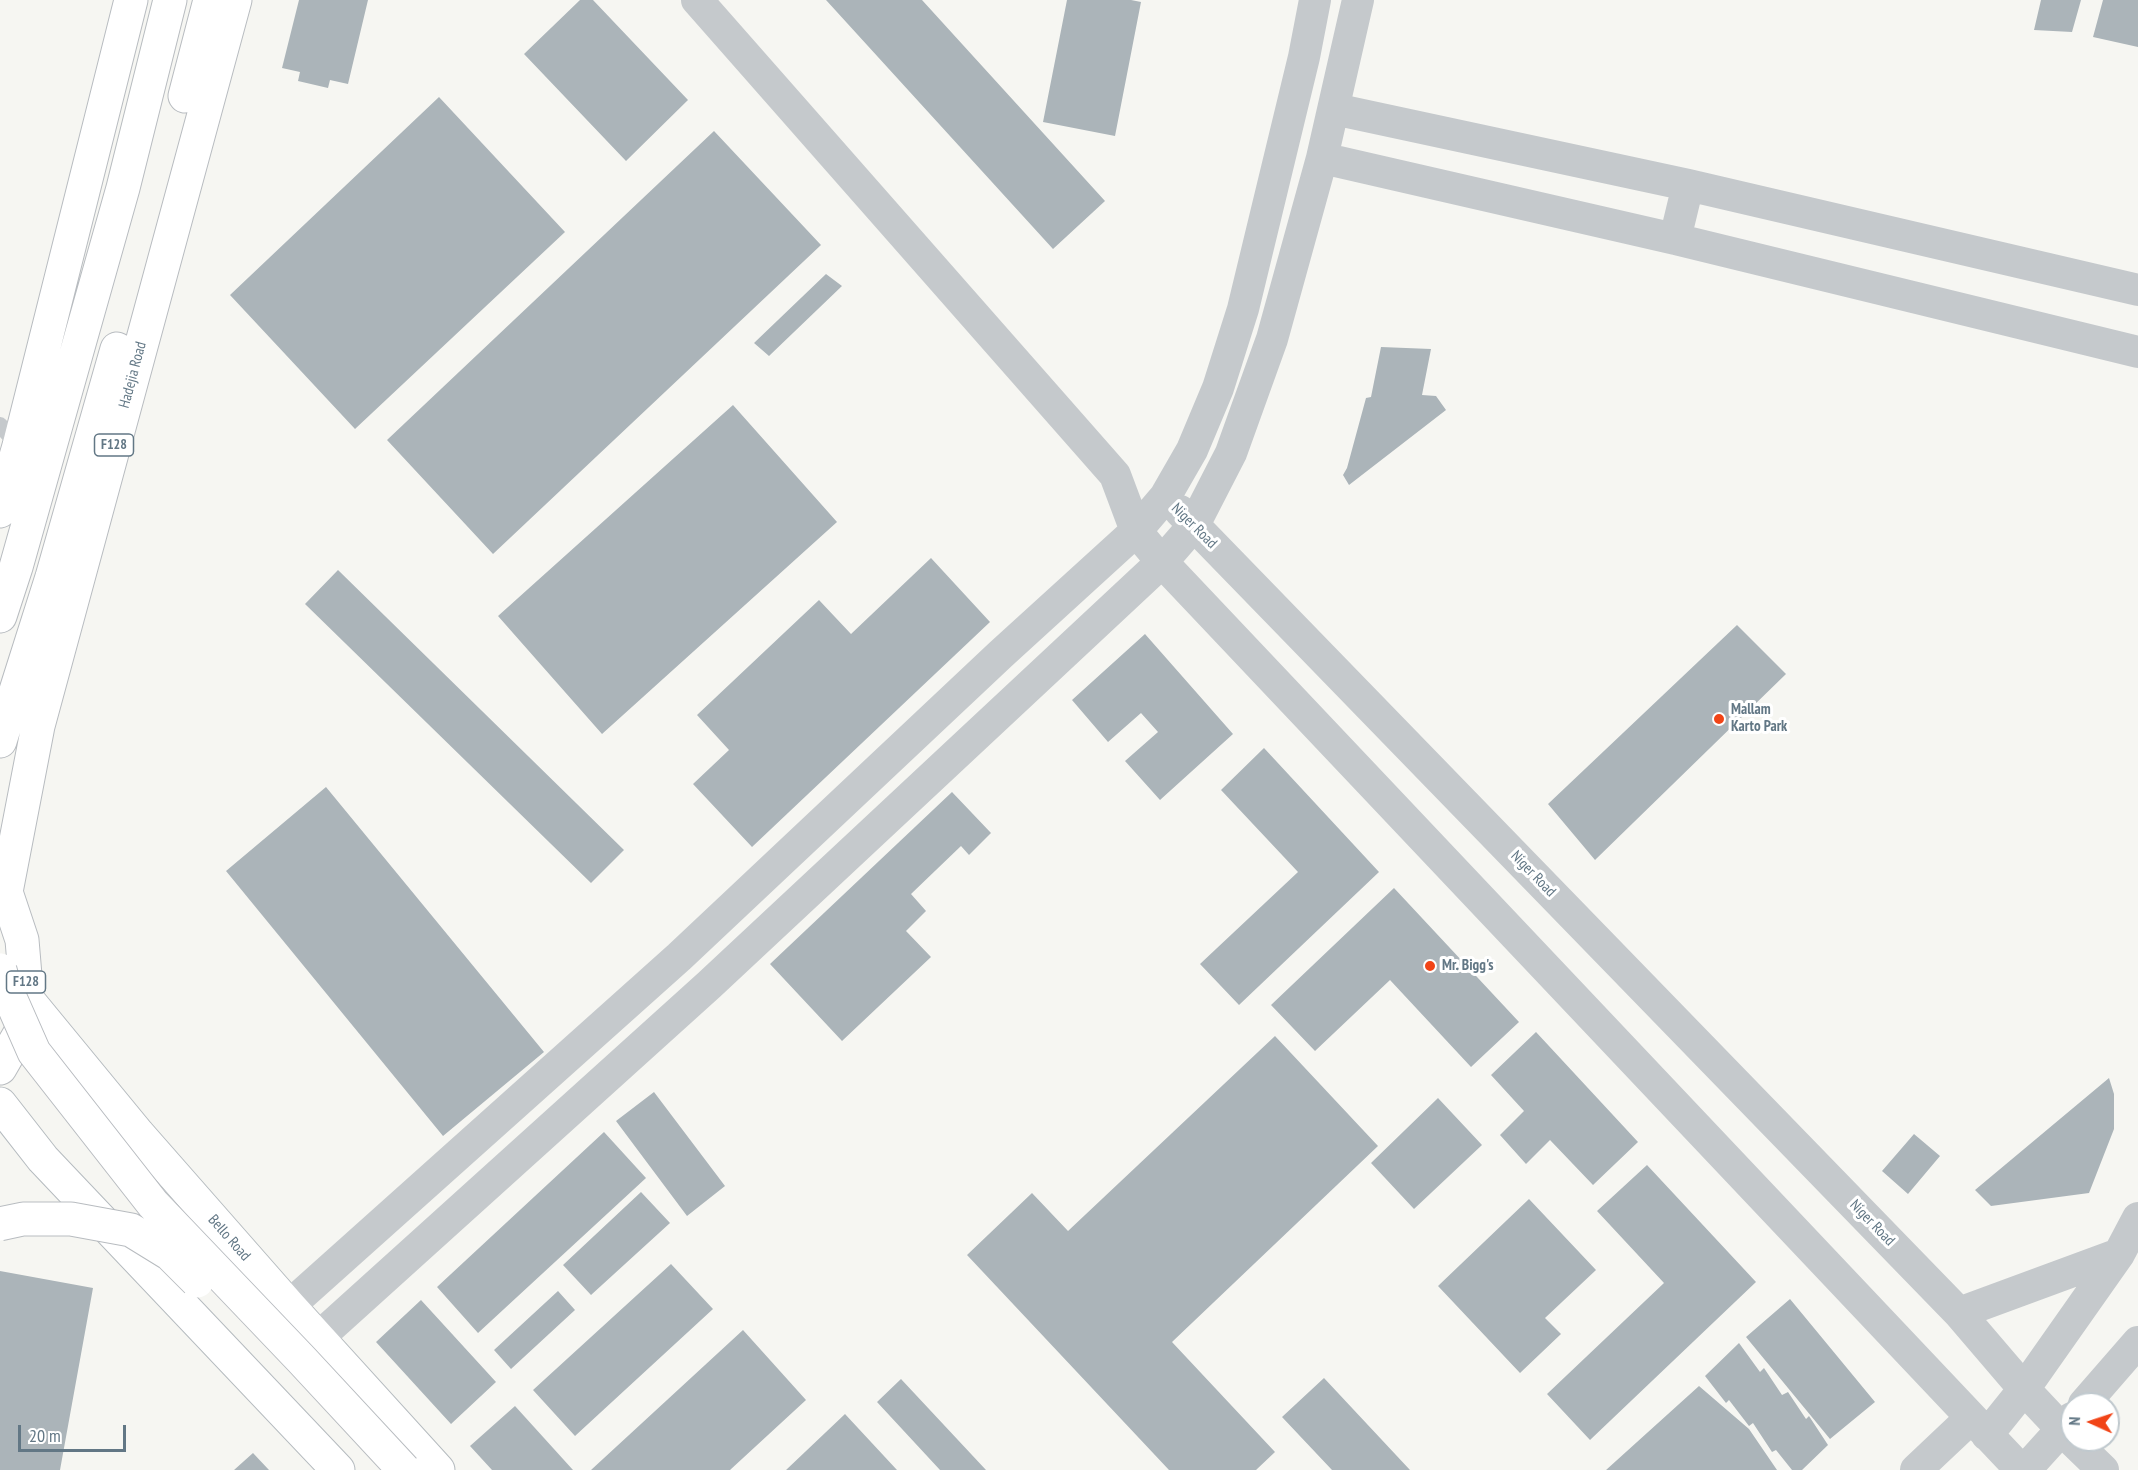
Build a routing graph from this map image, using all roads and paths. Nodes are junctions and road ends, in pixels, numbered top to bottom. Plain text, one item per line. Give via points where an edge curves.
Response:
1 (131, 0) edge
2 (171, 0) edge
3 (210, 0) edge
4 (234, 0) edge
5 (697, 0) edge
6 (1315, 0) edge
7 (1358, 0) edge
8 (1334, 109) junction
9 (1322, 158) junction
10 (1688, 185) junction
11 (1675, 239) junction
12 (2138, 290) edge
13 (2138, 352) edge
14 (9, 435) edge
15 (1115, 475) junction
16 (1165, 497) junction
17 (0, 510) edge
18 (1194, 525) junction
19 (1136, 531) junction
20 (1162, 562) junction
21 (0, 616) edge
22 (0, 741) edge
23 (3, 888) edge
24 (0, 970) edge
25 (27, 999) junction
26 (0, 1068) edge
27 (0, 1104) edge
28 (2138, 1218) edge
29 (0, 1224) edge
30 (2118, 1254) junction
31 (289, 1306) junction
32 (1959, 1313) junction
33 (318, 1338) junction
34 (2138, 1342) edge
35 (2024, 1389) junction
36 (2094, 1392) edge
37 (2060, 1423) edge
38 (1979, 1426) junction
39 (2060, 1440) edge
40 (2087, 1452) edge
41 (338, 1470) edge
42 (377, 1470) edge
43 (404, 1470) edge
44 (438, 1470) edge
45 (1916, 1470) edge
46 (2023, 1470) edge
47 (2103, 1470) edge

1 - 14 main road
2 - 21 main road via 123,188
3 - 22 main road via 150,232 52,578
4 - 23 main road, Hadejia Road / F128 via 38,726
5 - 15 street
6 - 16 street via 1243,309 1197,440
7 - 8 street
8 - 9 street
8 - 10 street
9 - 11 street
9 - 18 street via 1264,362 1231,453
10 - 11 street
10 - 12 street
11 - 13 street
14 - 17 main road
15 - 16 street, Niger Road
15 - 19 street
16 - 18 street, Niger Road
16 - 19 street
18 - 20 street
18 - 32 street, Niger Road
19 - 20 street
19 - 31 street via 679,957
20 - 33 street via 709,985
20 - 38 street
23 - 25 main road, F128 via 22,940
24 - 43 main road, bridge via 34,1052 153,1204
25 - 26 main road, F128 via 26,1023
25 - 31 main road, Bello Road via 138,1134
27 - 41 main road via 42,1159
28 - 30 street
29 - 42 main road, bridge via 22,1219 71,1219 131,1230 170,1254
30 - 32 street
30 - 35 street
31 - 33 main road, Bello Road
32 - 35 street, Niger Road
33 - 44 main road, Bello Road
34 - 36 street
35 - 37 street, Niger Road
35 - 38 street
38 - 45 street
38 - 46 street
39 - 46 street
40 - 47 street, Niger Road

